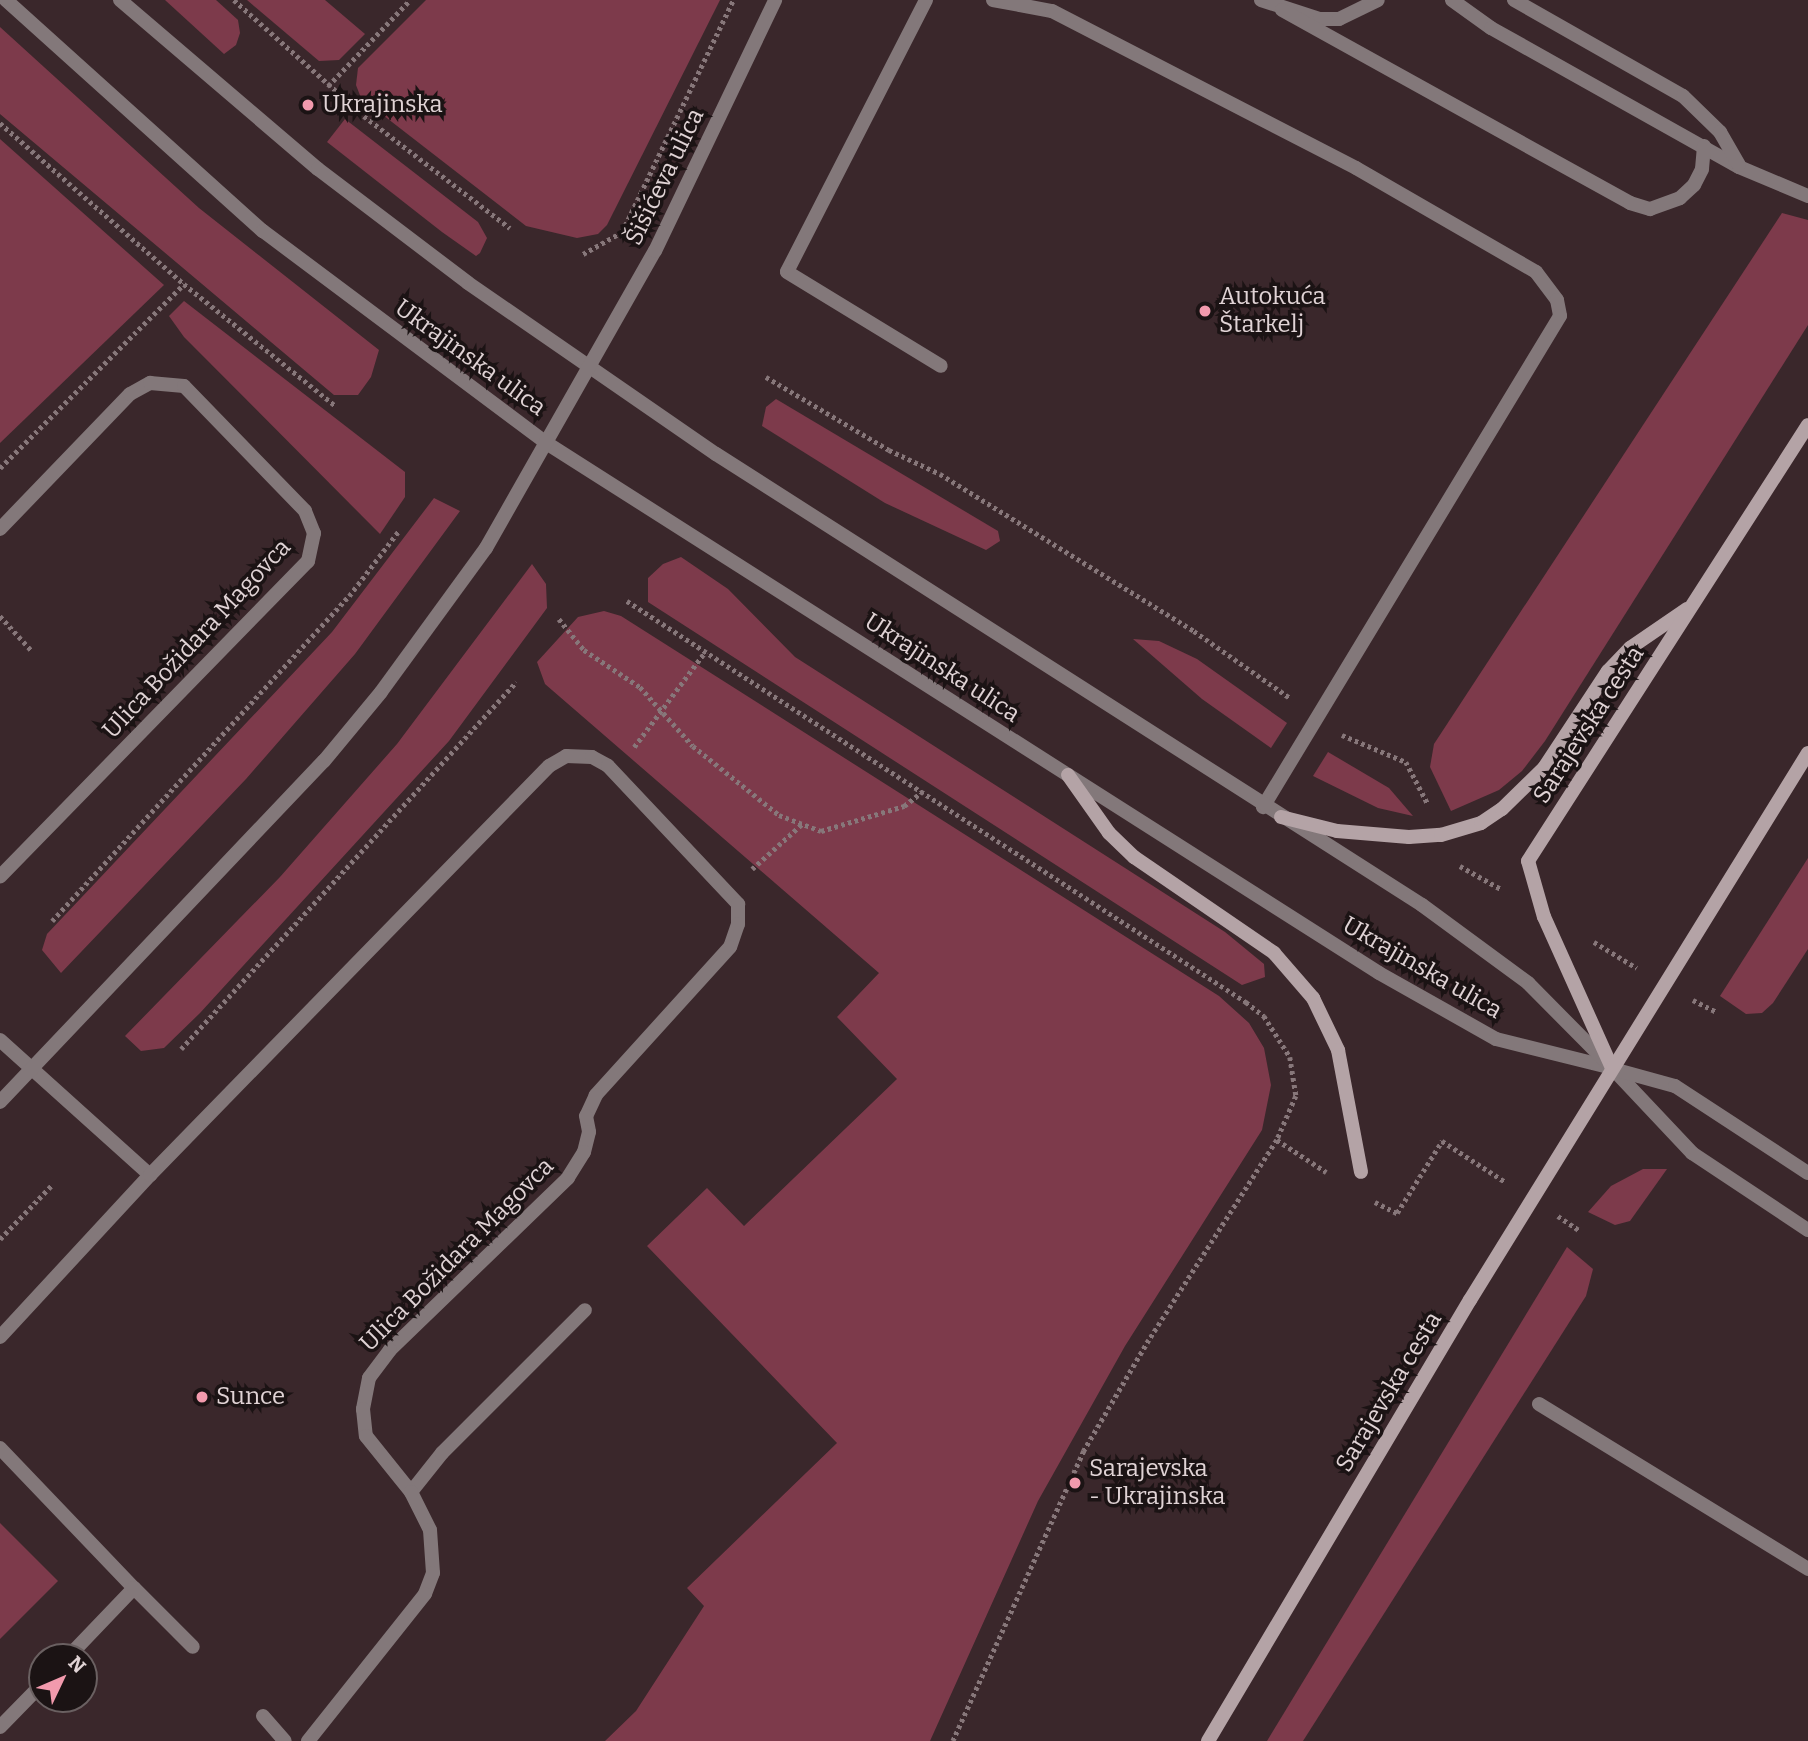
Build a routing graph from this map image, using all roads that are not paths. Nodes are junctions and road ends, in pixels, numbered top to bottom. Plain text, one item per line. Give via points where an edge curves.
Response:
1 (6, 0) edge
2 (120, 0) edge
3 (775, 0) edge
4 (926, 0) edge
5 (993, 0) edge
6 (1261, 0) edge
7 (1378, 0) edge
8 (1452, 0) edge
9 (1514, 0) edge
10 (1282, 10) junction
11 (1703, 146) junction
12 (1740, 167) junction
13 (1808, 196) edge
14 (942, 366) dead end
15 (589, 370) junction
16 (1808, 425) edge
17 (548, 444) junction
18 (0, 529) edge
19 (1692, 607) junction
20 (1808, 753) edge
21 (1068, 775) junction
22 (1263, 807) junction
23 (1281, 817) junction
24 (0, 877) edge
25 (0, 1040) edge
26 (1612, 1068) junction
27 (31, 1069) junction
28 (0, 1102) edge
29 (1361, 1172) dead end
30 (1808, 1172) edge
31 (150, 1175) junction
32 (1808, 1230) edge
33 (585, 1310) dead end
34 (0, 1337) edge
35 (1538, 1404) dead end
36 (0, 1448) edge
37 (411, 1492) junction
38 (1808, 1569) edge
39 (134, 1588) junction
40 (81, 1643) edge
41 (193, 1647) dead end
42 (28, 1698) edge
43 (263, 1716) dead end
44 (0, 1727) edge
45 (285, 1741) edge
46 (308, 1741) edge
47 (1208, 1741) edge

1 - 17 street, Ukrajinska ulica via 263,231
2 - 15 street, Ukrajinska ulica via 318,169
3 - 15 street, Šišićeva ulica via 655,251
4 - 14 street via 786,272
5 - 22 street via 1052,11 1356,168 1536,272 1557,300 1560,316
6 - 10 street
7 - 10 street via 1339,19
8 - 11 street via 1491,28
9 - 12 street via 1684,96 1720,132
10 - 11 street via 1630,203 1650,208 1680,198 1695,185 1702,169
11 - 12 street
12 - 13 street
15 - 17 street, Šišićeva ulica
15 - 22 street, Ukrajinska ulica
16 - 19 main road, Sarajevska cesta
17 - 21 street, Ukrajinska ulica
17 - 27 street via 504,522 373,702 231,861
18 - 24 street, Ulica Božidara Magovca via 130,394 150,383 184,386 305,511 314,533 308,561
19 - 23 main road via 1630,648 1608,671 1544,768 1481,823 1441,835 1409,837 1337,831
19 - 26 main road, Sarajevska cesta via 1528,861 1544,917
20 - 26 main road, Sarajevska cesta
21 - 26 street, Ukrajinska ulica via 1378,973 1496,1039
21 - 29 main road via 1109,833 1134,857 1274,953 1312,998 1338,1050
22 - 23 street, Ukrajinska ulica
23 - 26 street, Ukrajinska ulica via 1422,905 1528,983
25 - 27 street
26 - 30 street via 1675,1086
26 - 32 street via 1692,1153
26 - 47 main road, Sarajevska cesta
27 - 28 street
27 - 31 street
31 - 34 street, Ulica Božidara Magovca
31 - 37 street, Ulica Božidara Magovca via 549,766 566,756 592,757 608,766 738,904 738,924 730,947 596,1096 586,1116 589,1132 584,1152 568,1178 390,1350 369,1378 363,1409 366,1436
33 - 37 street via 442,1453
35 - 38 street
36 - 39 street
37 - 46 street, Ulica Božidara Magovca via 430,1530 433,1573 425,1594
39 - 40 street
39 - 41 street
42 - 44 street
43 - 45 street

